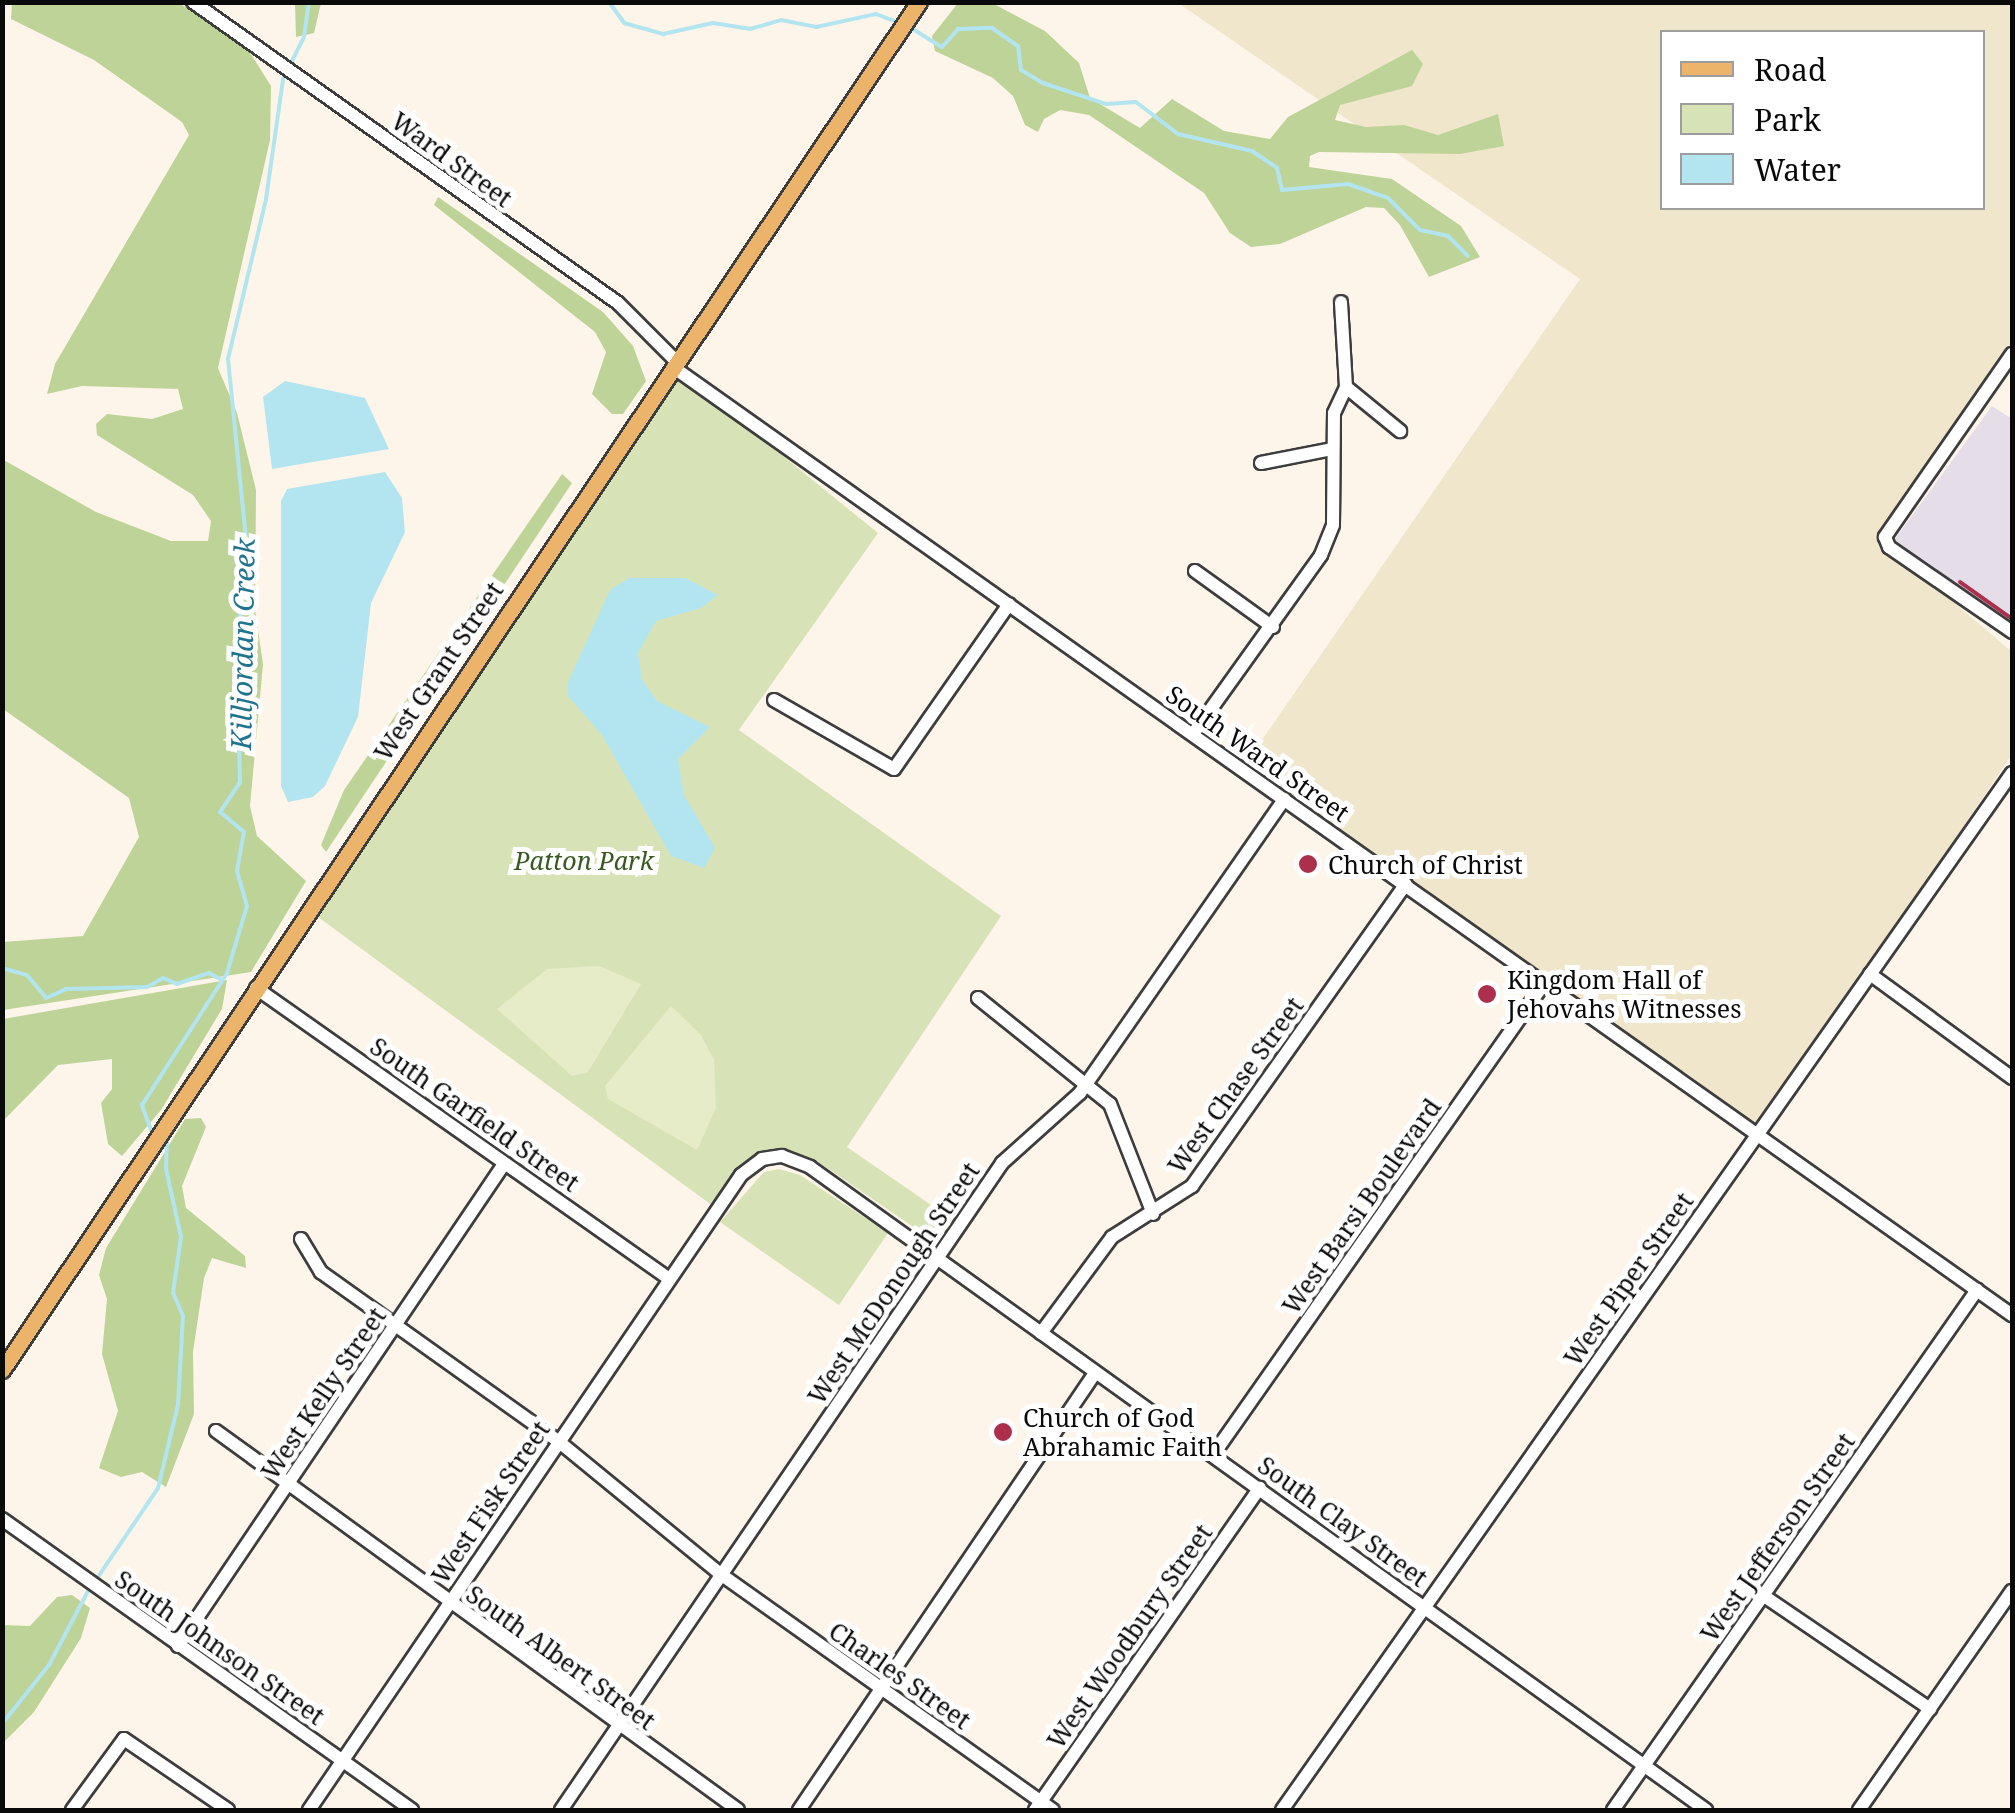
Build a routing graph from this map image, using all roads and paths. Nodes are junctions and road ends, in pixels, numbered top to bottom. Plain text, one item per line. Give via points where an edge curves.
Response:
1 (192, 2) edge
2 (919, 2) edge
3 (1341, 302) dead end
4 (2012, 354) edge
5 (675, 364) junction
6 (1346, 387) junction
7 (1400, 431) dead end
8 (1332, 450) junction
9 (1261, 463) dead end
10 (1195, 571) dead end
11 (1009, 604) junction
12 (1273, 626) junction
13 (2012, 632) edge
14 (774, 700) dead end
15 (1194, 734) junction
16 (2012, 773) edge
17 (1284, 800) junction
18 (1406, 884) junction
19 (1870, 974) junction
20 (1545, 982) junction
21 (256, 988) junction
22 (978, 998) dead end
23 (2012, 1078) edge
24 (1088, 1083) junction
25 (1757, 1135) junction
26 (504, 1164) junction
27 (1153, 1214) junction
28 (710, 1220) joint
29 (301, 1238) dead end
30 (937, 1258) junction
31 (668, 1278) junction
32 (1977, 1290) junction
33 (2012, 1315) edge
34 (396, 1324) junction
35 (1041, 1333) junction
36 (2, 1370) edge
37 (1095, 1372) junction
38 (216, 1432) dead end
39 (558, 1441) junction
40 (1213, 1455) junction
41 (286, 1488) junction
42 (1260, 1488) junction
43 (2, 1519) edge
44 (722, 1575) junction
45 (2012, 1591) edge
46 (1764, 1596) junction
47 (448, 1604) junction
48 (1424, 1609) junction
49 (178, 1646) junction
50 (881, 1689) junction
51 (1930, 1709) junction
52 (618, 1726) junction
53 (343, 1762) junction
54 (1643, 1768) junction
55 (1038, 1806) edge
56 (72, 1810) edge
57 (228, 1810) edge
58 (310, 1810) edge
59 (412, 1810) edge
60 (561, 1810) edge
61 (738, 1810) edge
62 (798, 1810) edge
63 (1054, 1810) edge
64 (1282, 1810) edge
65 (1613, 1810) edge
66 (1706, 1810) edge
67 (1858, 1810) edge

1 - 5 street, Ward Street via 634,316
2 - 5 main road, West Grant Street
3 - 6 street
4 - 13 street via 1885,537 1889,547
5 - 11 street, South Ward Street
5 - 21 main road, West Grant Street
6 - 7 street
6 - 8 street via 1334,413
8 - 9 street
8 - 12 street via 1334,525
10 - 12 street
11 - 14 street via 894,769
11 - 15 street, South Ward Street
12 - 15 street
15 - 17 street, South Ward Street
16 - 19 street, West Piper Street
17 - 18 street, South Ward Street
17 - 24 street, West McDonough Street
18 - 20 street, South Ward Street
18 - 27 street, West Chase Street via 1192,1186
19 - 23 street
19 - 25 street, West Piper Street
20 - 25 street, South Ward Street
20 - 40 street, West Barsi Boulevard
21 - 26 street, South Garfield Street
21 - 36 main road, West Grant Street
22 - 24 street
24 - 27 street via 1118,1117
24 - 30 street, West McDonough Street via 1002,1163
25 - 32 street, South Ward Street
25 - 48 street, West Piper Street
26 - 31 street, South Garfield Street
26 - 34 street, West Kelly Street
27 - 35 street, West Chase Street via 1112,1237
28 - 30 street, South Clay Street via 756,1162 789,1158
28 - 31 street, West Fisk Street
29 - 34 street, Charles Street via 320,1272
30 - 35 street, South Clay Street
30 - 44 street, West McDonough Street
31 - 39 street, West Fisk Street
32 - 33 street, South Ward Street
32 - 46 street, West Jefferson Street
34 - 39 street, Charles Street
34 - 41 street, West Kelly Street
35 - 37 street, South Clay Street
37 - 40 street, South Clay Street
37 - 50 street
38 - 41 street, South Albert Street
39 - 44 street, Charles Street
39 - 47 street, West Fisk Street
40 - 42 street, South Clay Street
41 - 47 street, South Albert Street
41 - 49 street, West Kelly Street
42 - 48 street, South Clay Street
42 - 55 street, West Woodbury Street
43 - 49 street, South Johnson Street
44 - 50 street, Charles Street
44 - 52 street, West McDonough Street
45 - 51 street
46 - 51 street
46 - 54 street, West Jefferson Street
47 - 52 street, South Albert Street
47 - 53 street, West Fisk Street
48 - 54 street, South Clay Street
48 - 64 street, West Piper Street
49 - 53 street, South Johnson Street
50 - 55 street, Charles Street
50 - 62 street
51 - 67 street
52 - 60 street, West McDonough Street
52 - 61 street, South Albert Street
53 - 58 street, West Fisk Street
53 - 59 street, South Johnson Street
54 - 65 street, West Jefferson Street
54 - 66 street, South Clay Street
55 - 63 street, Charles Street
56 - 57 street via 124,1738

